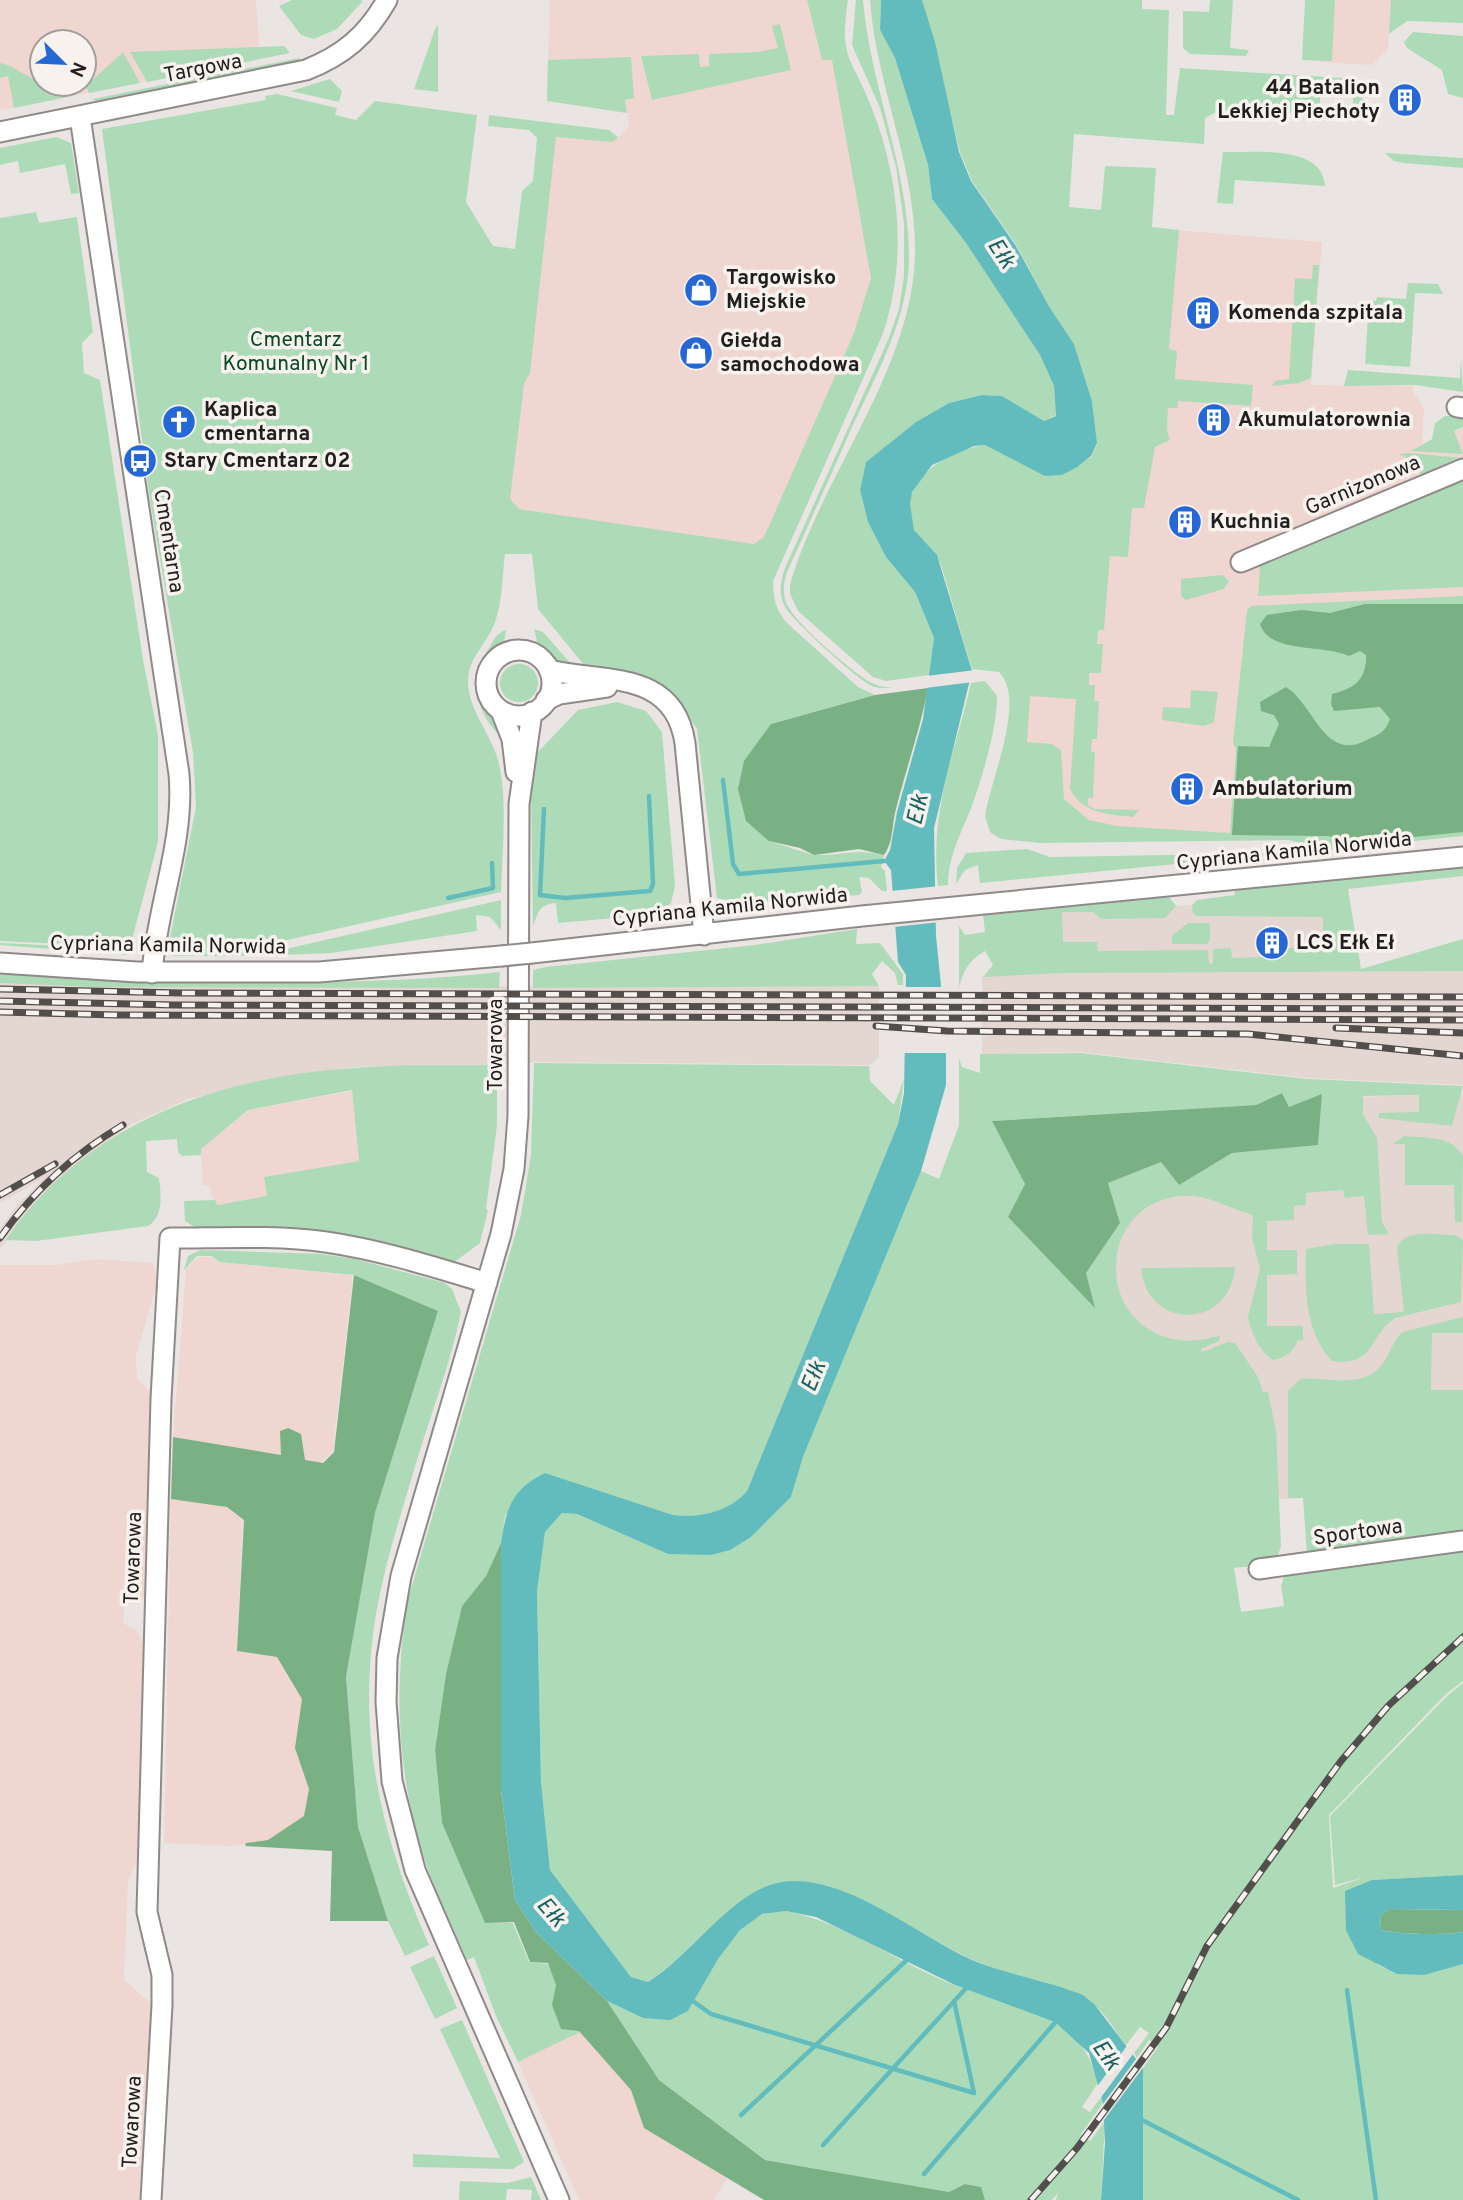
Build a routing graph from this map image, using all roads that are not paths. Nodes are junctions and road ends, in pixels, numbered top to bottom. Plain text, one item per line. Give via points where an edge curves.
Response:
1 (387, 0) edge
2 (80, 117) junction
3 (0, 132) edge
4 (1463, 469) edge
5 (1241, 562) dead end
6 (549, 670) junction
7 (643, 686) junction
8 (539, 706) junction
9 (501, 711) junction
10 (519, 804) junction
11 (1463, 857) edge
12 (704, 935) junction
13 (0, 963) edge
14 (152, 972) junction
15 (487, 1283) junction
16 (1463, 1541) edge
17 (1259, 1569) dead end
18 (151, 2200) edge
19 (559, 2200) edge

1 - 2 street, Targowa via 352,46 306,70
2 - 3 street, Targowa
2 - 14 street, Cmentarna via 180,782 178,832
4 - 5 street, Garnizonowa
6 - 7 street
6 - 8 street via 551,685
6 - 9 street via 540,658 524,650 513,650 495,660 486,687
7 - 8 street via 580,690
7 - 12 street via 669,704 681,727
8 - 9 street via 522,715
8 - 10 street, Towarowa
9 - 10 street, Towarowa via 512,739
10 - 15 street, Towarowa via 517,1137 509,1201
11 - 12 street, Cypriana Kamila Norwida
12 - 14 street, Cypriana Kamila Norwida, bridge via 319,972
13 - 14 street, Cypriana Kamila Norwida
15 - 18 street, Towarowa via 336,1244 280,1238 170,1238 161,1399 147,1912 162,1975
15 - 19 street, Towarowa via 401,1576 387,1658 388,1744 402,1827 415,1870
16 - 17 street, Sportowa

